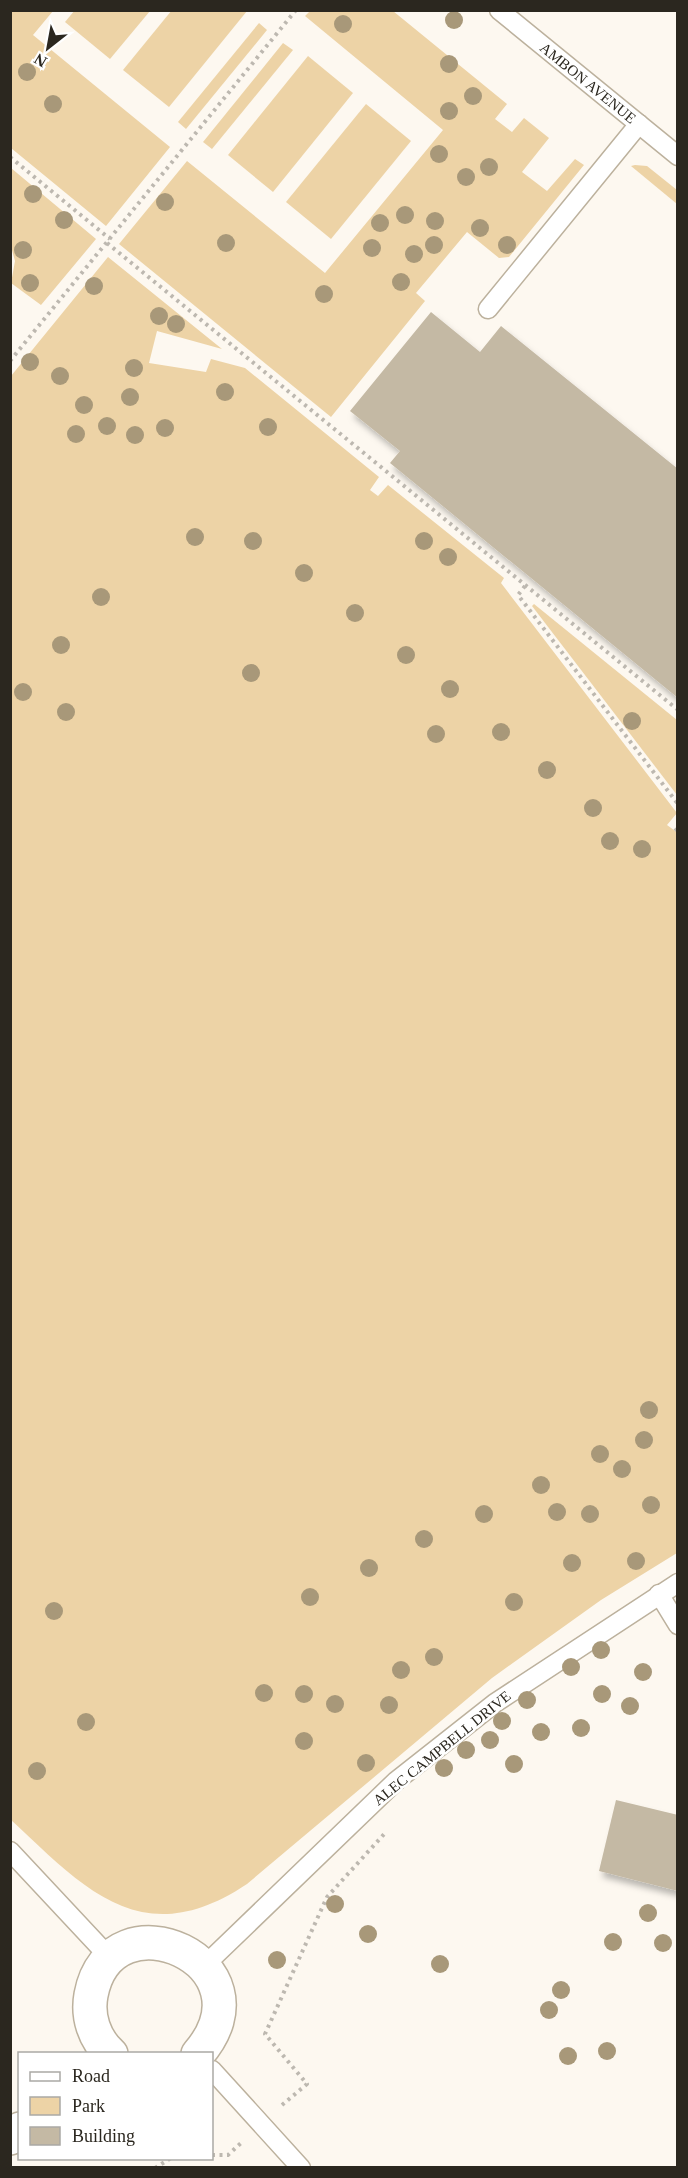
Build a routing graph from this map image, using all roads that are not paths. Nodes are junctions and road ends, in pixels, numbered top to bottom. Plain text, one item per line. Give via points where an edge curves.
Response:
1 (499, 10) edge
2 (639, 124) junction
3 (678, 156) edge
4 (488, 309) dead end
5 (678, 1583) edge
6 (659, 1594) junction
7 (678, 1625) edge
8 (10, 1851) edge
9 (111, 1959) junction
10 (204, 1966) junction
11 (107, 2052) edge
12 (200, 2052) edge
13 (213, 2071) edge
14 (301, 2168) edge

1 - 2 lane, AMBON AVENUE
2 - 3 lane, AMBON AVENUE
2 - 4 lane
5 - 6 lane, ALEC CAMPBELL DRIVE
6 - 7 lane
6 - 10 lane, ALEC CAMPBELL DRIVE via 495,1703 396,1781
8 - 9 lane
9 - 10 street via 141,1943 158,1942 183,1950
9 - 11 street via 100,1972 90,2004 91,2021
10 - 12 street via 219,2002 217,2022
13 - 14 lane

